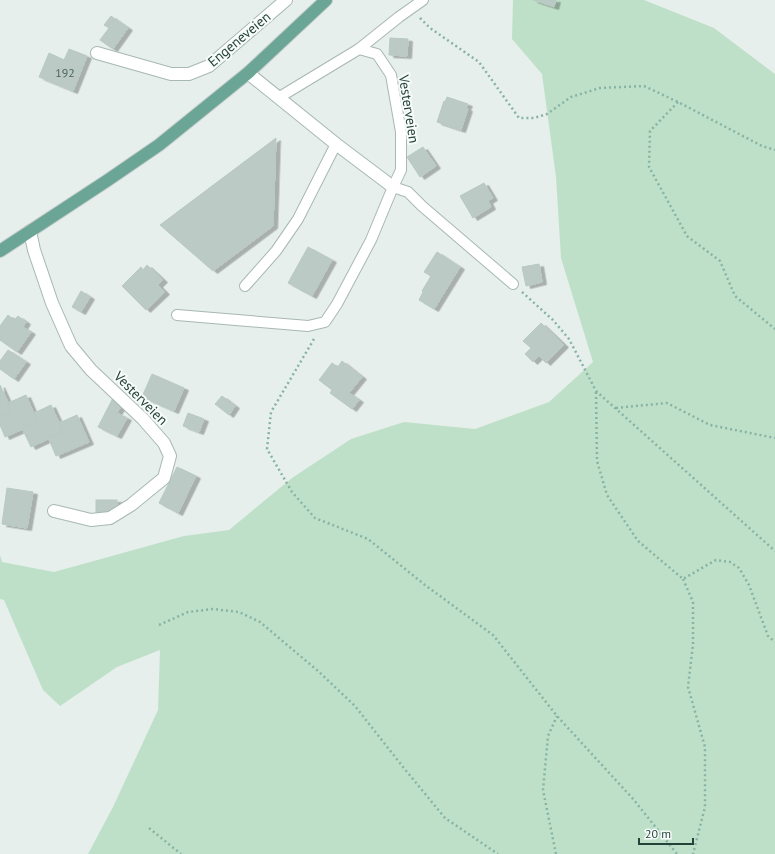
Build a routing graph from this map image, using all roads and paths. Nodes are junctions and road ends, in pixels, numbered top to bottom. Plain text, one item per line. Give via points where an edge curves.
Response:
1 (286, 0) edge
2 (326, 0) edge
3 (423, 0) edge
4 (411, 8) junction
5 (359, 49) junction
6 (97, 53) dead end
7 (248, 73) junction
8 (278, 98) junction
9 (678, 102) junction
10 (336, 144) junction
11 (775, 150) edge
12 (393, 188) junction
13 (30, 231) junction
14 (0, 251) edge
15 (513, 284) joint
16 (245, 286) dead end
17 (177, 315) dead end
18 (324, 322) junction
19 (775, 329) edge
20 (596, 391) junction
21 (616, 408) junction
22 (775, 438) edge
23 (54, 511) dead end
24 (775, 551) edge
25 (683, 579) junction
26 (158, 625) dead end
27 (775, 642) edge
28 (557, 716) junction
29 (149, 828) dead end
30 (181, 854) edge
31 (498, 854) edge
32 (556, 854) edge
33 (677, 854) edge
34 (693, 854) edge

1 - 6 street, Engeneveien via 209,66 188,74 171,74
2 - 7 main road
3 - 4 lane
4 - 5 lane
4 - 9 path via 430,28 479,62 519,118 534,118 547,114 571,97 600,88 644,86
5 - 8 lane
5 - 12 lane, Vesterveien via 377,54 391,75 401,132 401,170
7 - 8 street
7 - 13 main road via 159,145
8 - 10 street
9 - 11 path via 762,146
9 - 19 path via 650,131 649,167 687,236 720,261 735,296
10 - 12 street
10 - 16 lane via 298,219 276,251
12 - 15 lane via 408,192
12 - 18 lane, Vesterveien via 371,240 337,304
13 - 14 main road
13 - 23 street, Vesterveien via 52,303 71,346 91,370 143,419 164,443 170,456 164,478 131,505 110,518 91,520
15 - 20 path via 553,320 569,339
17 - 18 lane via 308,326
18 - 28 path via 271,412 267,449 292,492 315,518 368,539 493,635
20 - 21 path
20 - 25 path via 597,461 607,495 638,541
21 - 22 path via 667,403 710,425
21 - 24 path
25 - 27 path via 716,560 730,562 739,568 749,585 768,636
25 - 34 path via 693,602 693,644 688,687 705,747 705,807
26 - 31 path via 188,612 213,609 239,612 260,622 355,706 445,818
28 - 32 path via 548,736 543,790
28 - 33 path via 634,800
29 - 30 path

